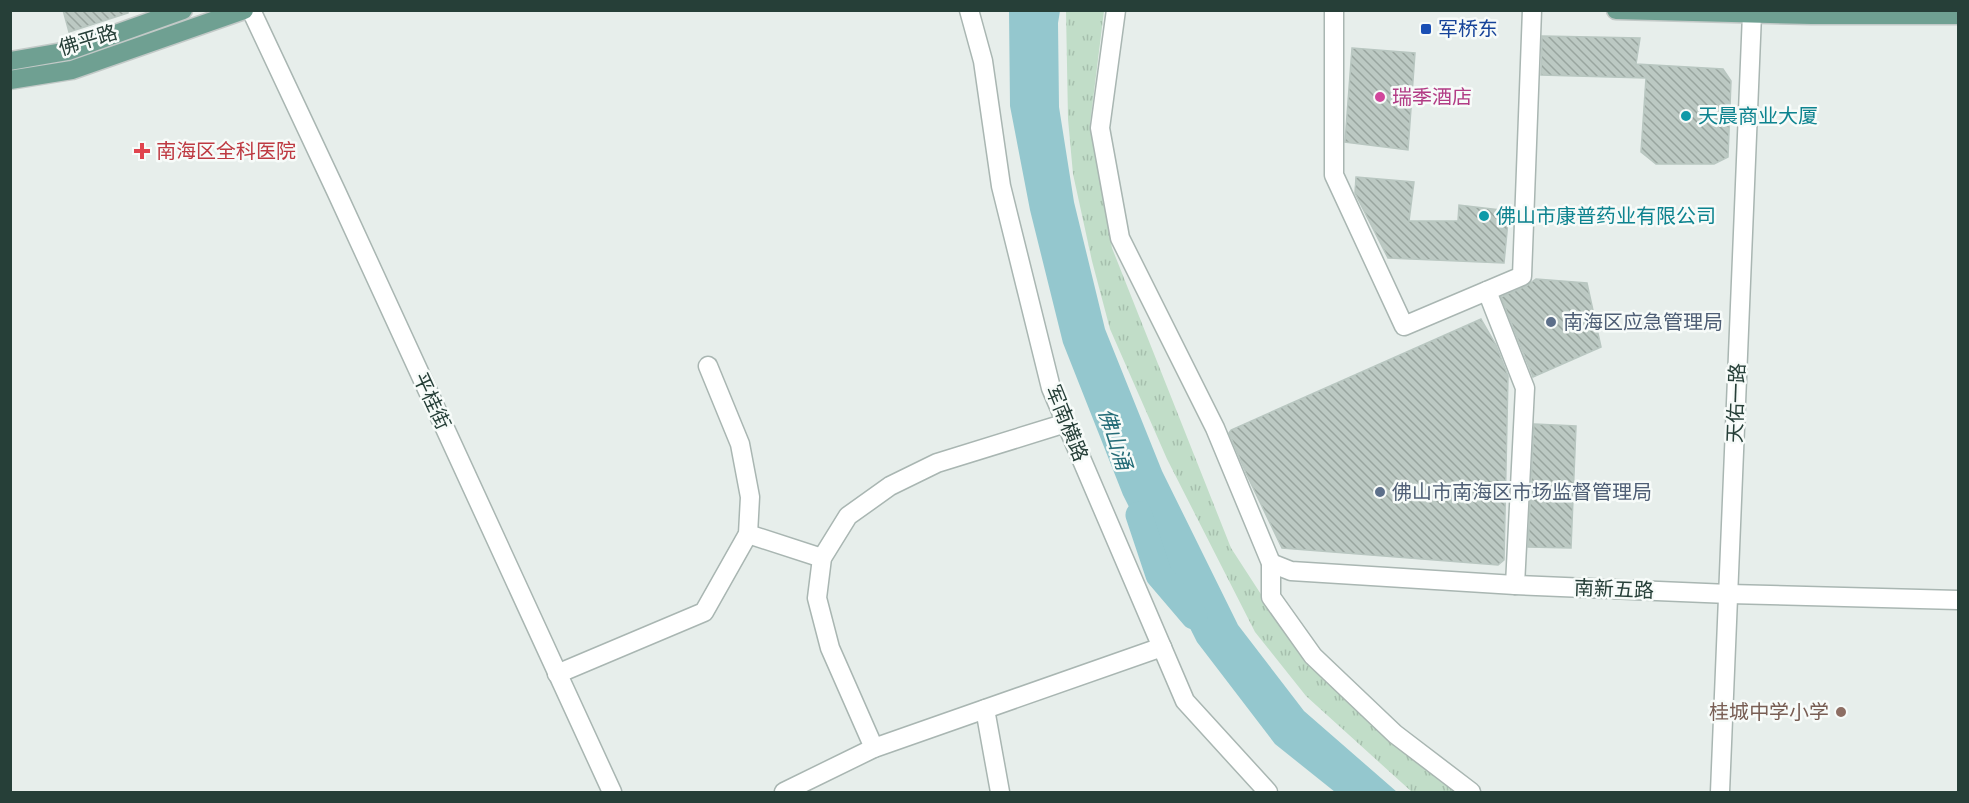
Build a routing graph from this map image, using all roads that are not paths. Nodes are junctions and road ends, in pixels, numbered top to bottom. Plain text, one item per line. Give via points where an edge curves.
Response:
1 (183, 10) edge
2 (244, 10) edge
3 (251, 10) edge
4 (969, 10) edge
5 (1116, 10) edge
6 (1334, 10) edge
7 (1532, 10) edge
8 (1616, 10) edge
9 (1752, 12) edge
10 (1959, 15) edge
11 (10, 61) edge
12 (10, 80) edge
13 (1487, 291) junction
14 (708, 366) dead end
15 (1066, 423) junction
16 (748, 534) junction
17 (822, 558) junction
18 (1271, 563) junction
19 (1515, 585) junction
20 (1729, 594) junction
21 (1959, 600) edge
22 (1162, 646) junction
23 (557, 674) junction
24 (985, 709) junction
25 (874, 748) junction
26 (612, 792) edge
27 (784, 792) edge
28 (1000, 792) edge
29 (1268, 792) edge
30 (1471, 792) edge
31 (1720, 792) edge

1 - 11 main road, 佛平路 via 68,51
2 - 12 main road, 佛平路 via 72,70
3 - 23 street, 平桂街
4 - 15 street, 军南横路 via 983,61 1001,186 1024,288 1051,388
5 - 18 street via 1100,128 1120,237 1215,428
6 - 13 street via 1334,174 1404,326
7 - 13 street via 1522,276
8 - 9 main road
9 - 10 main road
9 - 20 street, 天佑一路
13 - 19 street via 1525,388
14 - 16 street via 740,444 750,497
15 - 17 street via 937,464 890,486 848,516
15 - 22 street, 军南横路
16 - 17 street
16 - 23 street via 704,612
17 - 25 street via 817,598 830,648
18 - 19 street, 南新五路 via 1291,571
18 - 30 street via 1271,597 1313,656 1395,734
19 - 20 street, 南新五路
20 - 21 street, 南新五路
20 - 31 street, 天佑一路
22 - 24 street
22 - 29 street, 军南横路 via 1185,701
23 - 26 street, 平桂街
24 - 25 street
24 - 28 street
25 - 27 street

